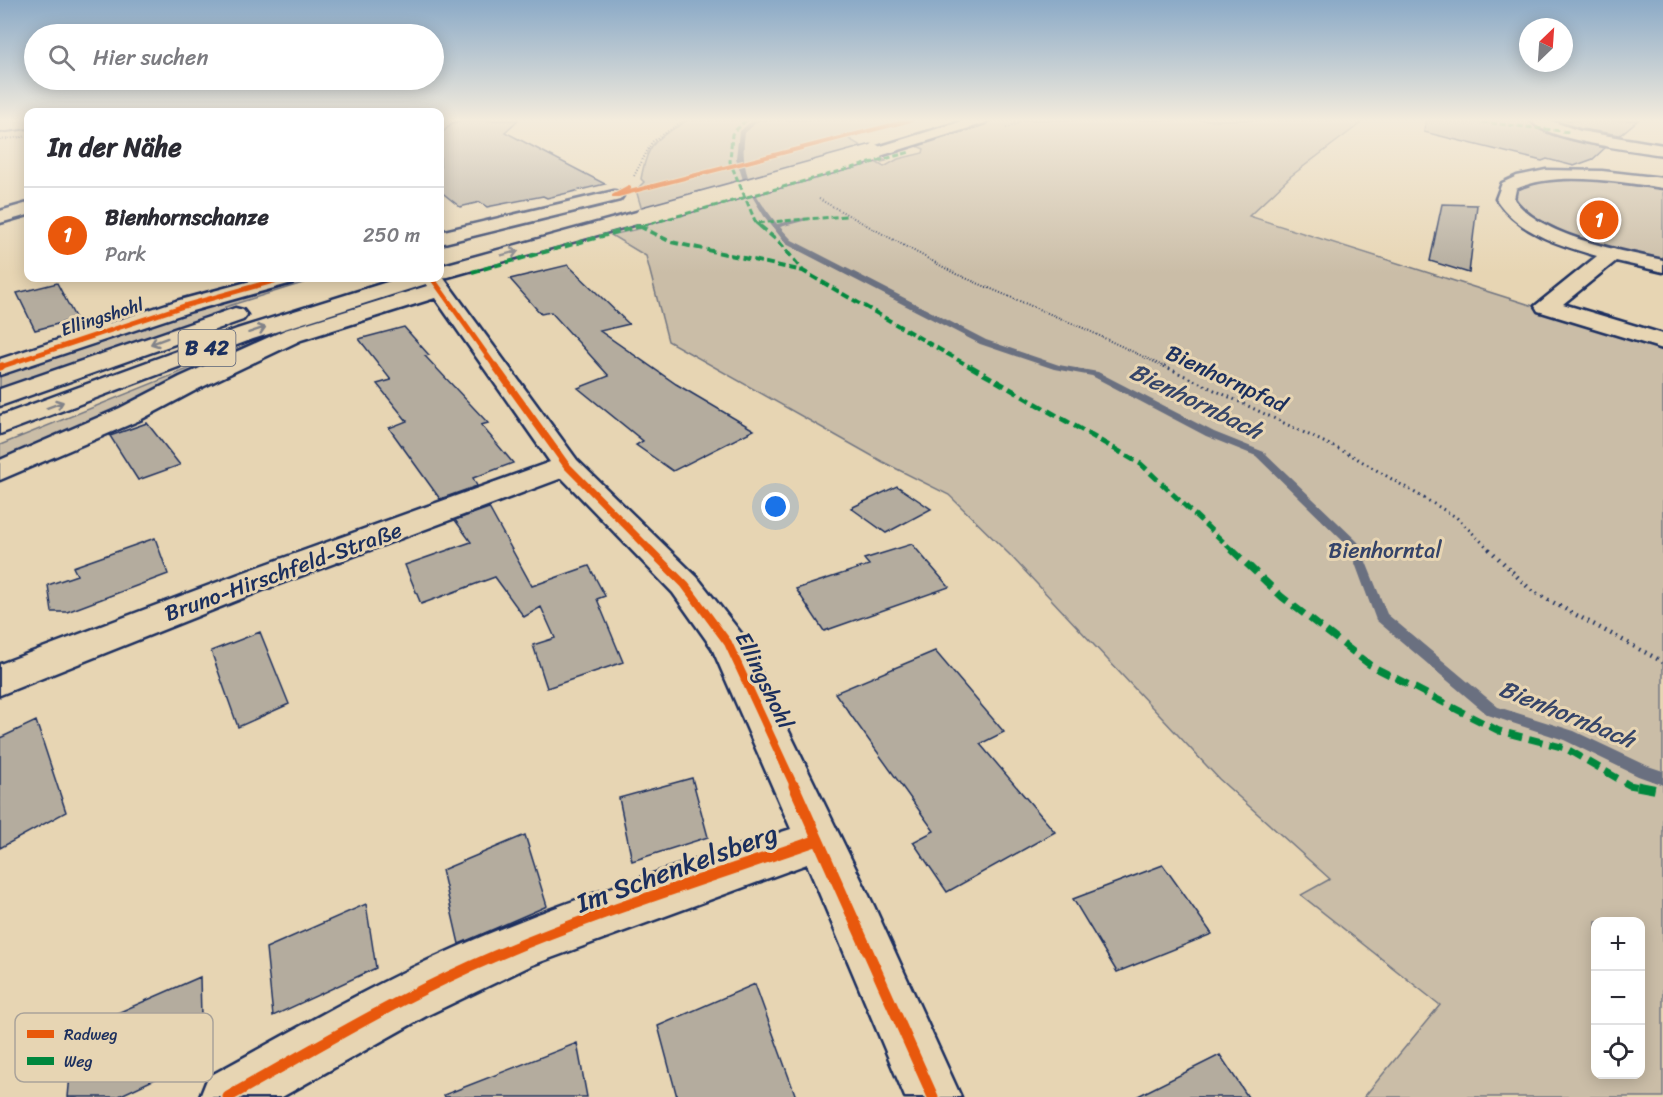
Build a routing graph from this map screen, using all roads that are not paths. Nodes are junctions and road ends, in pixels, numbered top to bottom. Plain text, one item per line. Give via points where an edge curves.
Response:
1 (763, 171) edge
2 (797, 171) edge
3 (1663, 183) edge
4 (614, 196) dead end
5 (24, 199) edge
6 (641, 208) junction
7 (0, 217) edge
8 (1613, 254) junction
9 (444, 265) edge
10 (444, 266) edge
11 (1663, 266) edge
12 (444, 280) edge
13 (270, 282) edge
14 (342, 282) edge
15 (395, 282) edge
16 (406, 282) edge
17 (1663, 342) edge
18 (0, 367) edge
19 (0, 398) edge
20 (0, 426) edge
21 (567, 466) junction
22 (0, 471) edge
23 (0, 680) edge
24 (818, 840) junction
25 (228, 1097) edge
26 (933, 1097) edge

1 - 6 main road, B 42
2 - 6 main road, B 42, bridge
3 - 8 main road via 1563,175 1528,179 1507,190 1508,204 1528,222
4 - 9 main road
5 - 7 main road
6 - 10 main road, B 42
8 - 11 main road
8 - 17 main road via 1546,306
12 - 21 main road, Ellingshohl
13 - 18 main road, Ellingshohl via 174,309
14 -> 19 main road, B 42 via 180,333
20 -> 15 main road, B 42
16 - 22 main road via 130,414
21 - 23 main road, Bruno-Hirschfeld-Straße via 220,593
21 - 24 main road, Ellingshohl via 685,585 716,623 747,680
24 - 25 main road, Im Schenkelsberg via 598,917 474,966 348,1029
24 - 26 main road, Ellingshohl

